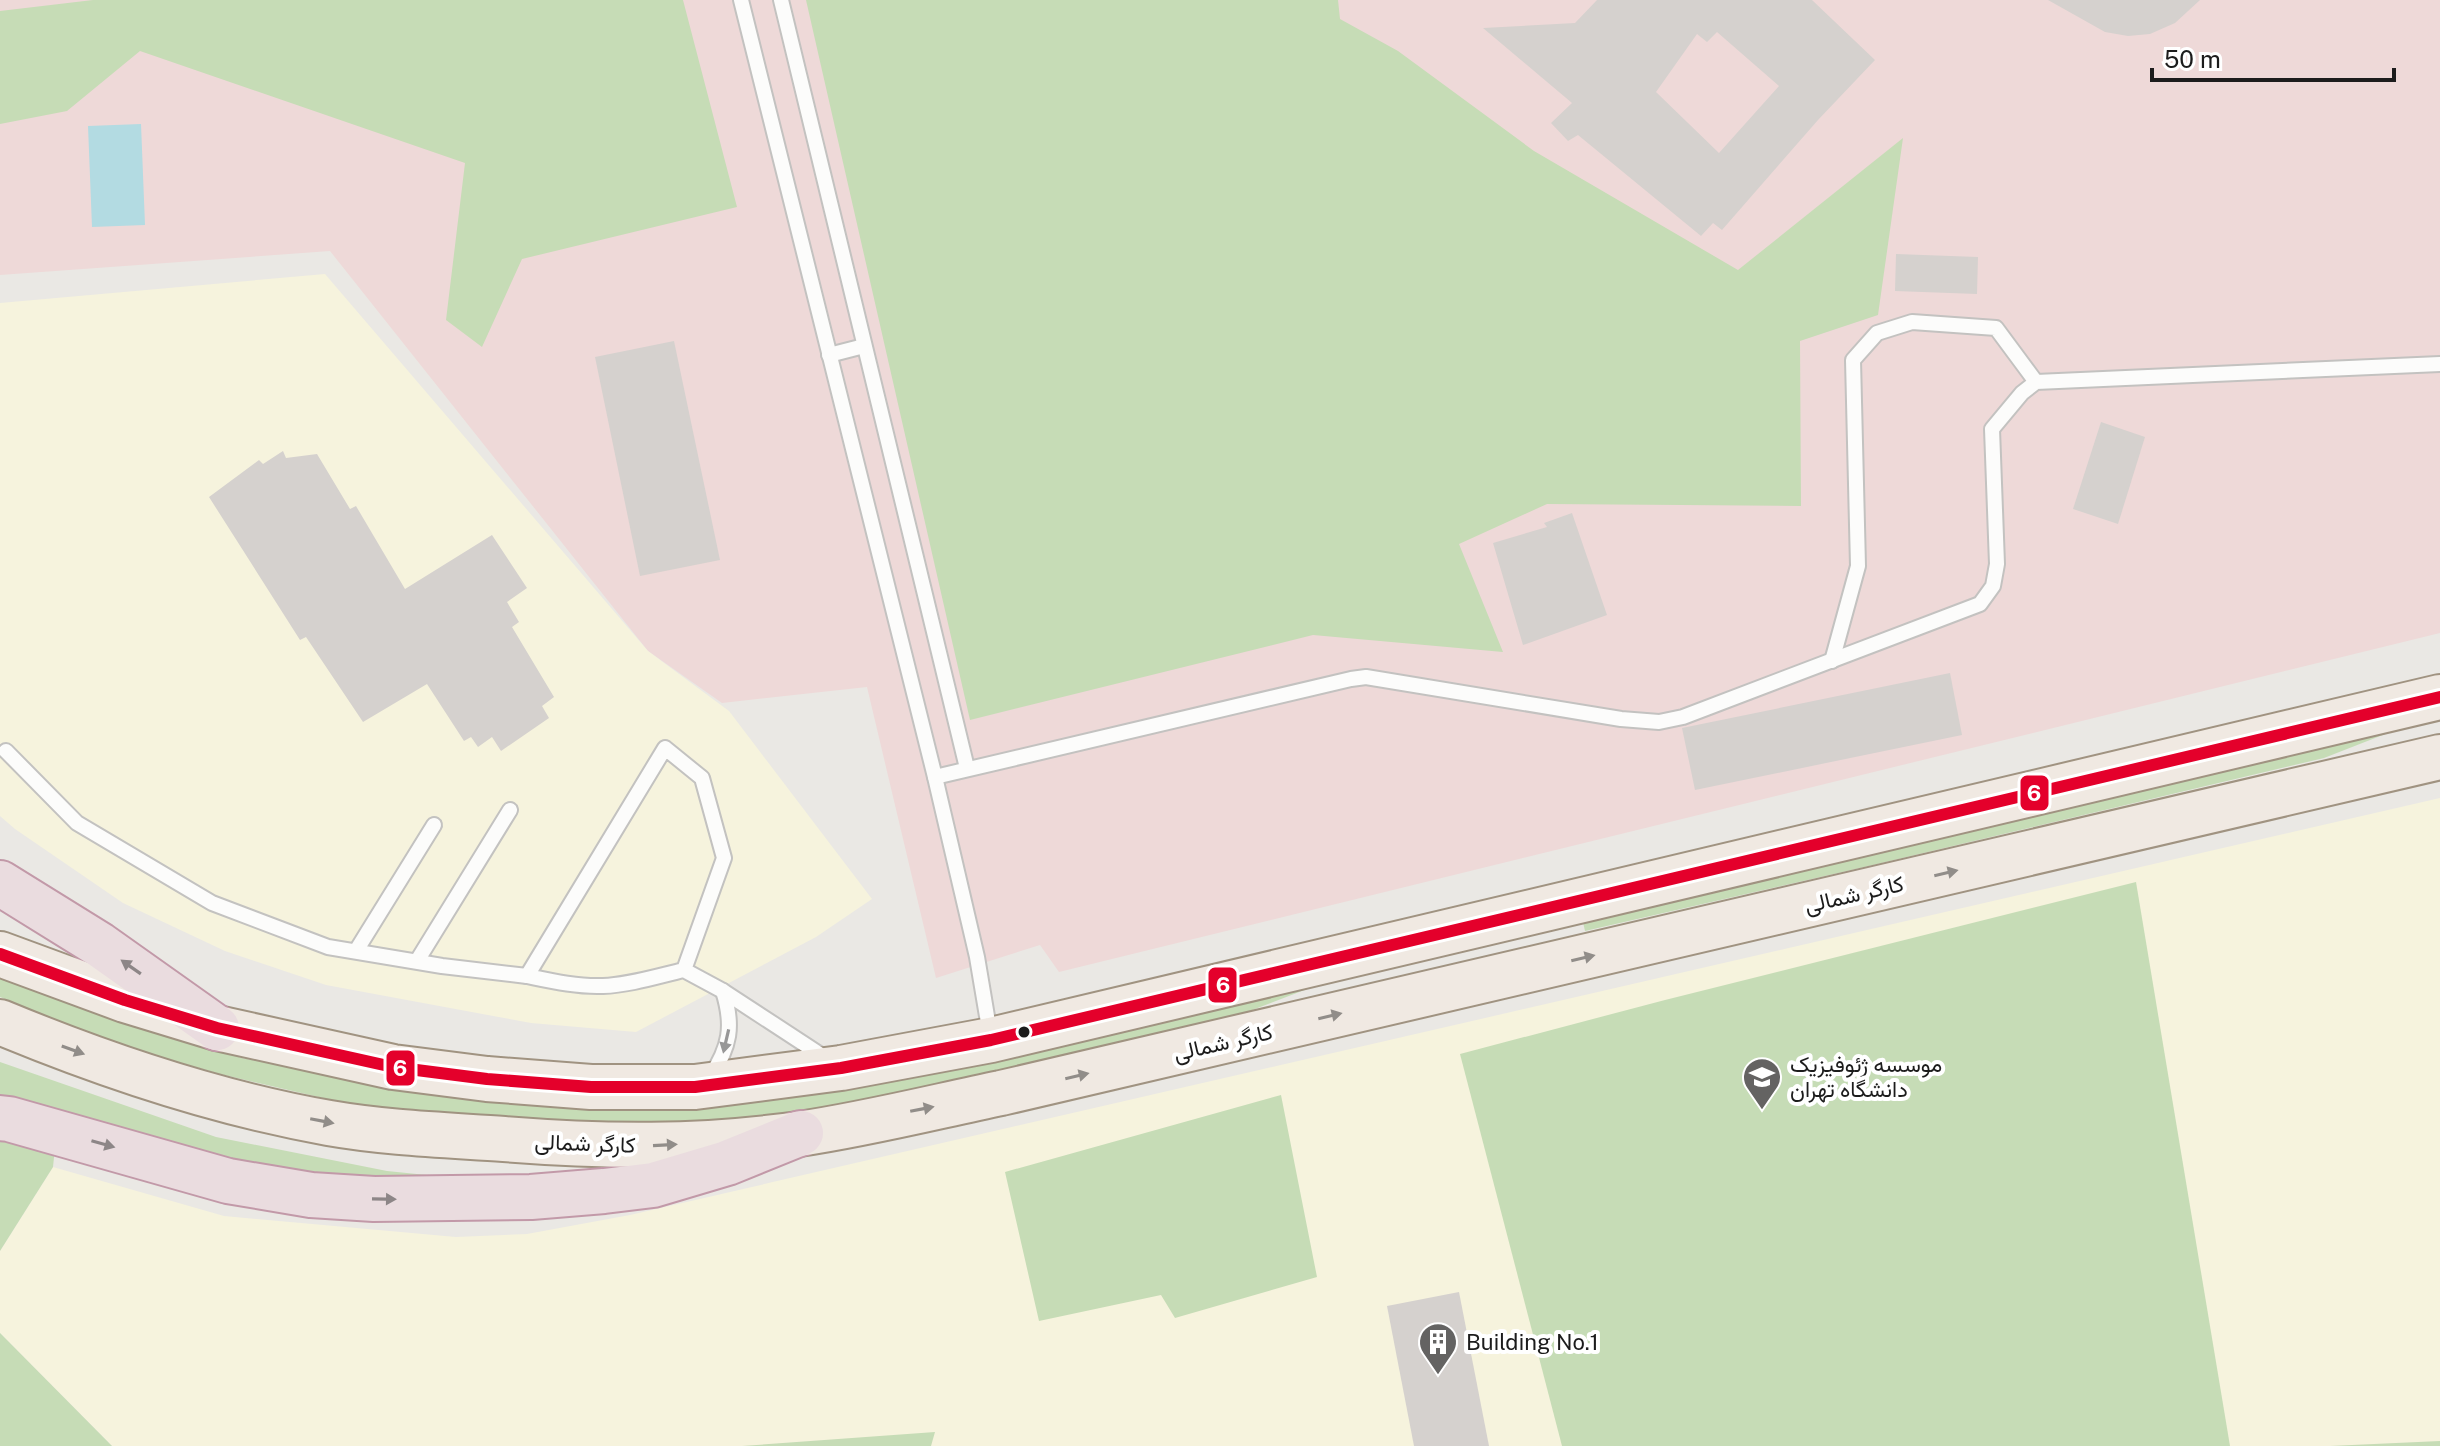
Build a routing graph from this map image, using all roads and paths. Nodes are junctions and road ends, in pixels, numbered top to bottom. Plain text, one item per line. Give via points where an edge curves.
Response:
1 (741, 0) edge
2 (781, 0) edge
3 (864, 346) junction
4 (829, 355) junction
5 (2440, 364) edge
6 (2036, 382) junction
7 (1832, 661) junction
8 (2440, 697) edge
9 (6, 751) dead end
10 (2440, 757) edge
11 (967, 768) junction
12 (935, 777) junction
13 (510, 810) dead end
14 (434, 825) dead end
15 (0, 883) edge
16 (1384, 947) junction
17 (356, 951) junction
18 (0, 954) edge
19 (417, 961) junction
20 (684, 970) junction
21 (527, 976) junction
22 (723, 991) junction
23 (1398, 1001) junction
24 (0, 1022) edge
25 (217, 1028) junction
26 (991, 1040) junction
27 (841, 1068) junction
28 (703, 1087) junction
29 (0, 1118) edge
30 (801, 1133) junction

1 - 4 lane
2 - 3 lane
3 - 4 lane
3 - 11 lane
4 - 12 lane
5 - 6 lane
6 - 7 lane via 1992,429 1997,564 1993,586 1980,604
6 - 7 lane via 1996,328 1912,322 1877,333 1853,360 1858,566
7 - 11 lane via 1659,722 1366,677
8 - 16 main road
9 - 17 lane via 77,823 212,903 328,947
23 -> 10 main road, کارگر شمالی
11 - 12 lane
12 - 26 lane
13 - 19 lane
14 - 17 lane
25 -> 15 highway via 100,945
16 - 23 main road
16 - 26 main road
17 - 19 lane
18 - 25 main road
19 - 21 lane
20 - 21 lane via 603,986
20 - 21 lane via 724,858 702,778 665,748
20 - 22 lane
22 - 27 lane
22 -> 28 lane via 729,1035
30 -> 23 main road, کارگر شمالی via 1001,1093
24 -> 30 main road, کارگر شمالی via 149,1078 329,1123 635,1146
25 - 28 main road via 393,1067 472,1077 591,1087
26 - 27 main road
27 - 28 main road
29 -> 30 highway via 228,1181 374,1199 531,1197 653,1185

